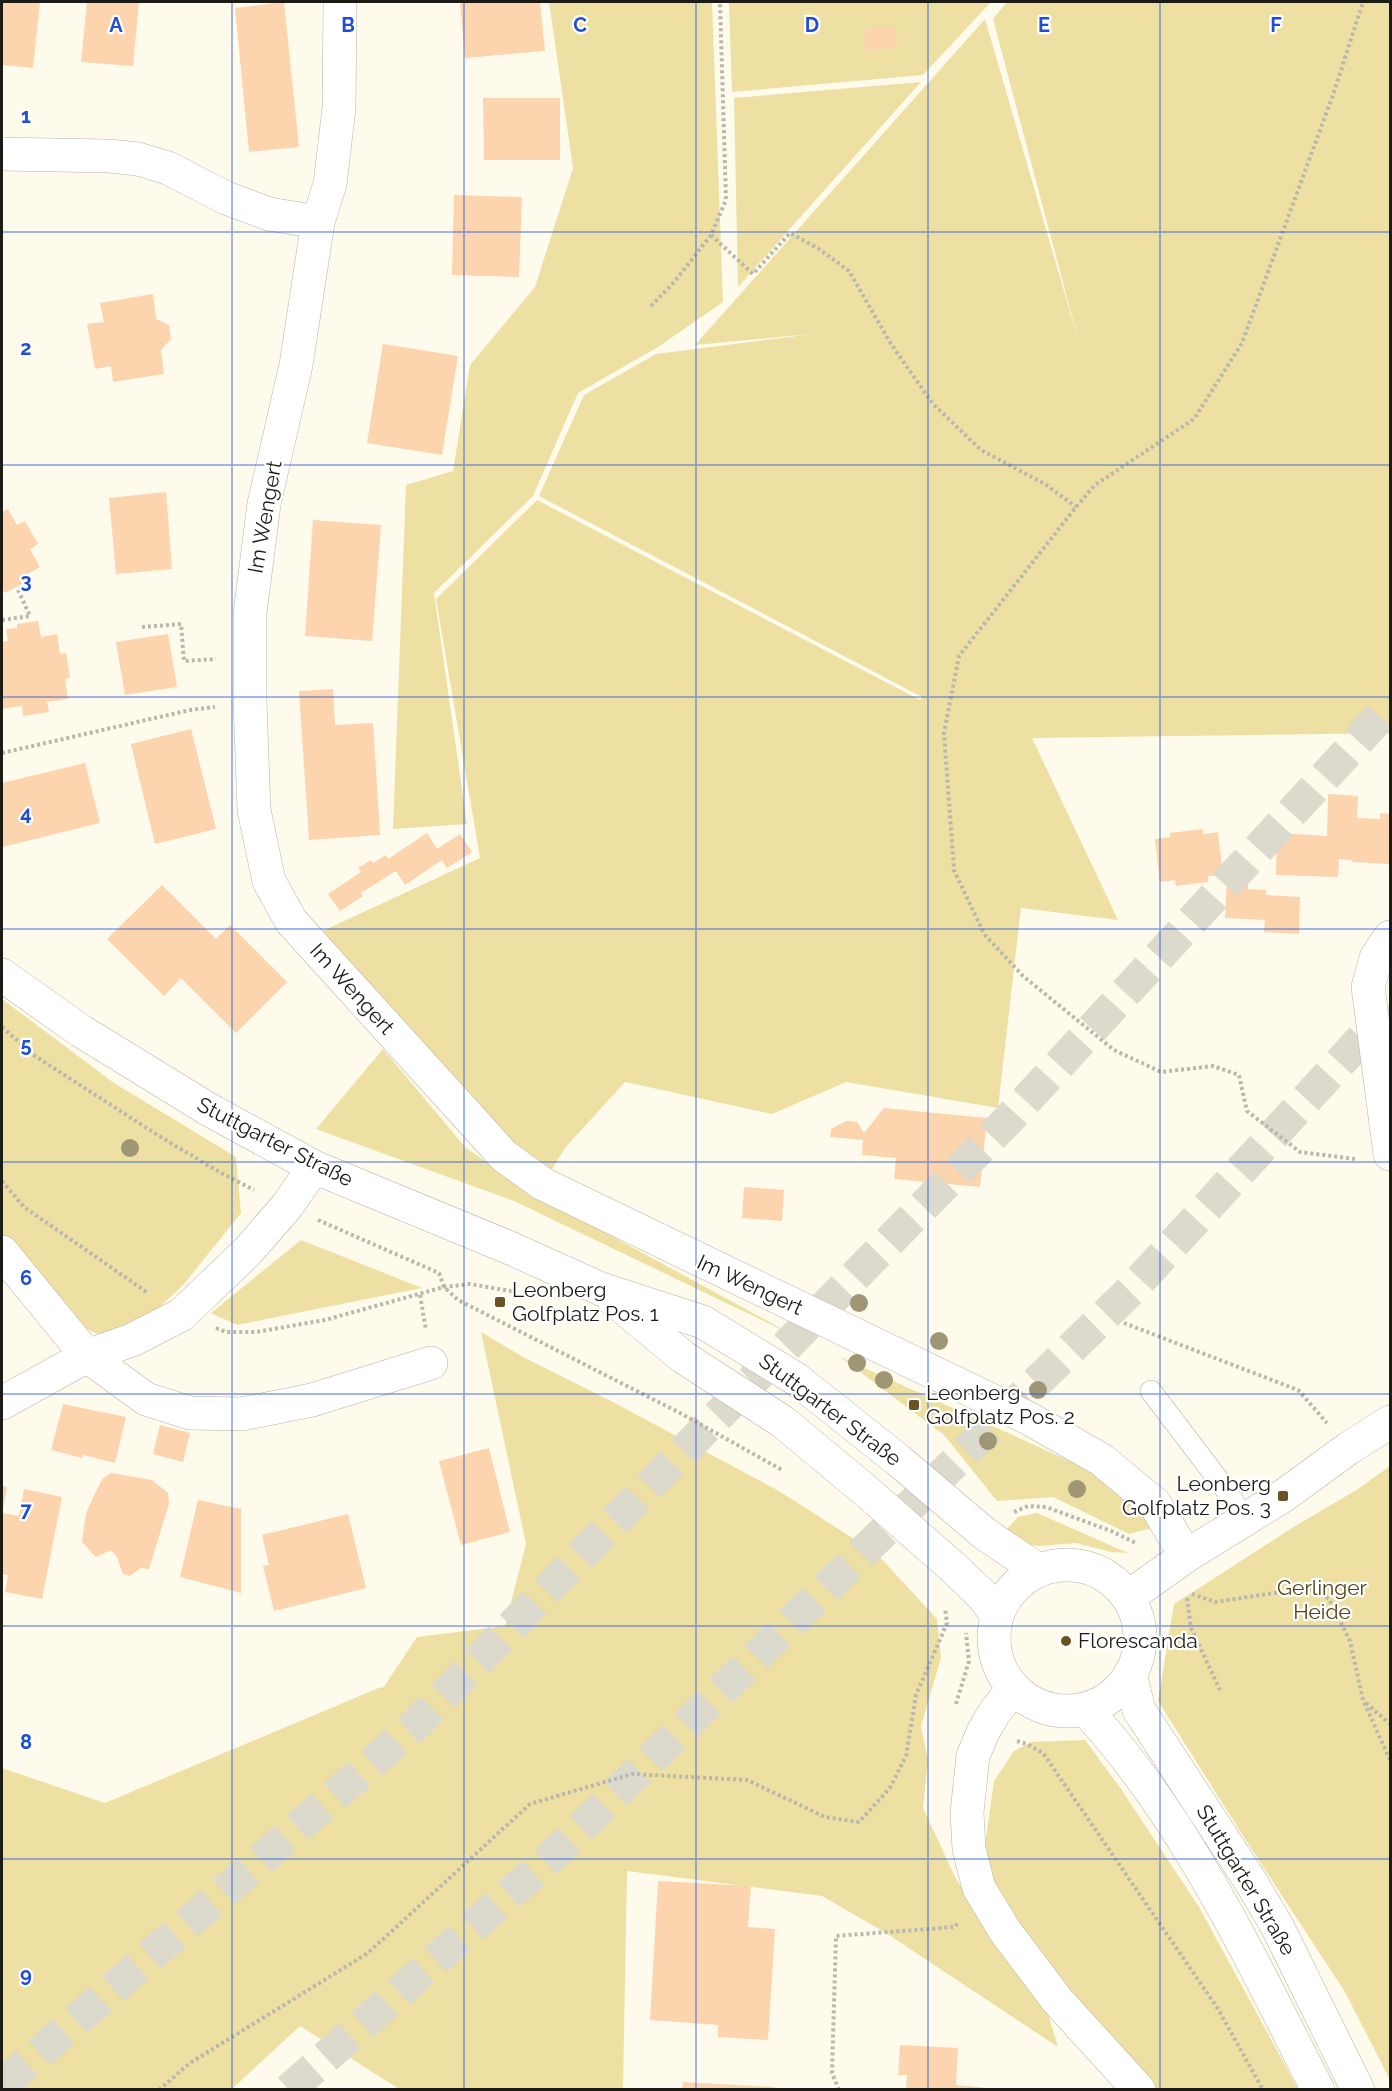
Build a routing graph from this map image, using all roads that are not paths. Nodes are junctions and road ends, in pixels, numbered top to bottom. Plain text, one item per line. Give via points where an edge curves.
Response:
1 (340, 2) edge
2 (2, 154) edge
3 (318, 222) junction
4 (1390, 937) edge
5 (2, 975) edge
6 (1377, 1156) edge
7 (314, 1167) junction
8 (2, 1252) edge
9 (601, 1289) junction
10 (87, 1356) junction
11 (431, 1363) dead end
12 (1151, 1391) dead end
13 (2, 1403) edge
14 (1390, 1422) edge
15 (1245, 1519) junction
16 (1038, 1570) junction
17 (1178, 1573) junction
18 (1128, 1597) junction
19 (996, 1614) junction
20 (1130, 1674) junction
21 (1013, 1689) junction
22 (1084, 1710) junction
23 (1139, 2090) edge
24 (1318, 2090) edge
25 (1358, 2090) edge

1 - 3 street, Im Wengert via 339,108 330,184
2 - 3 street via 138,159 168,168 226,198 269,214
3 - 17 street, Im Wengert via 296,365 264,504 250,614 254,810 269,881 291,921 504,1156 543,1184 1028,1418 1102,1461 1155,1504
4 - 6 street via 1376,958 1368,987
5 - 7 street, Stuttgarter Straße via 81,1031 207,1109
7 - 9 street, Stuttgarter Straße
7 - 10 street via 248,1251 181,1315 132,1340
8 - 10 street
9 - 16 street, Stuttgarter Straße via 703,1322 796,1379 985,1534
9 - 19 street, Stuttgarter Straße via 683,1357 783,1422 811,1445 955,1569
10 - 11 street via 146,1399 190,1413 242,1414 312,1400
10 - 13 street
12 - 15 lane
14 - 15 street
15 - 17 street
16 - 18 street via 1063,1564 1088,1567 1112,1579
16 - 19 street via 1012,1587
17 - 18 street
18 - 20 street via 1138,1621 1140,1646
19 - 21 street via 992,1641 998,1667
20 - 22 street via 1120,1690
20 - 25 street, Stuttgarter Straße via 1139,1710 1278,1928
21 - 22 street via 1034,1704 1059,1712
21 - 23 street via 994,1713 973,1756 967,1812 969,1849 979,1888 1005,1931 1058,2000
22 - 24 street, Stuttgarter Straße via 1109,1736 1172,1823 1214,1892

